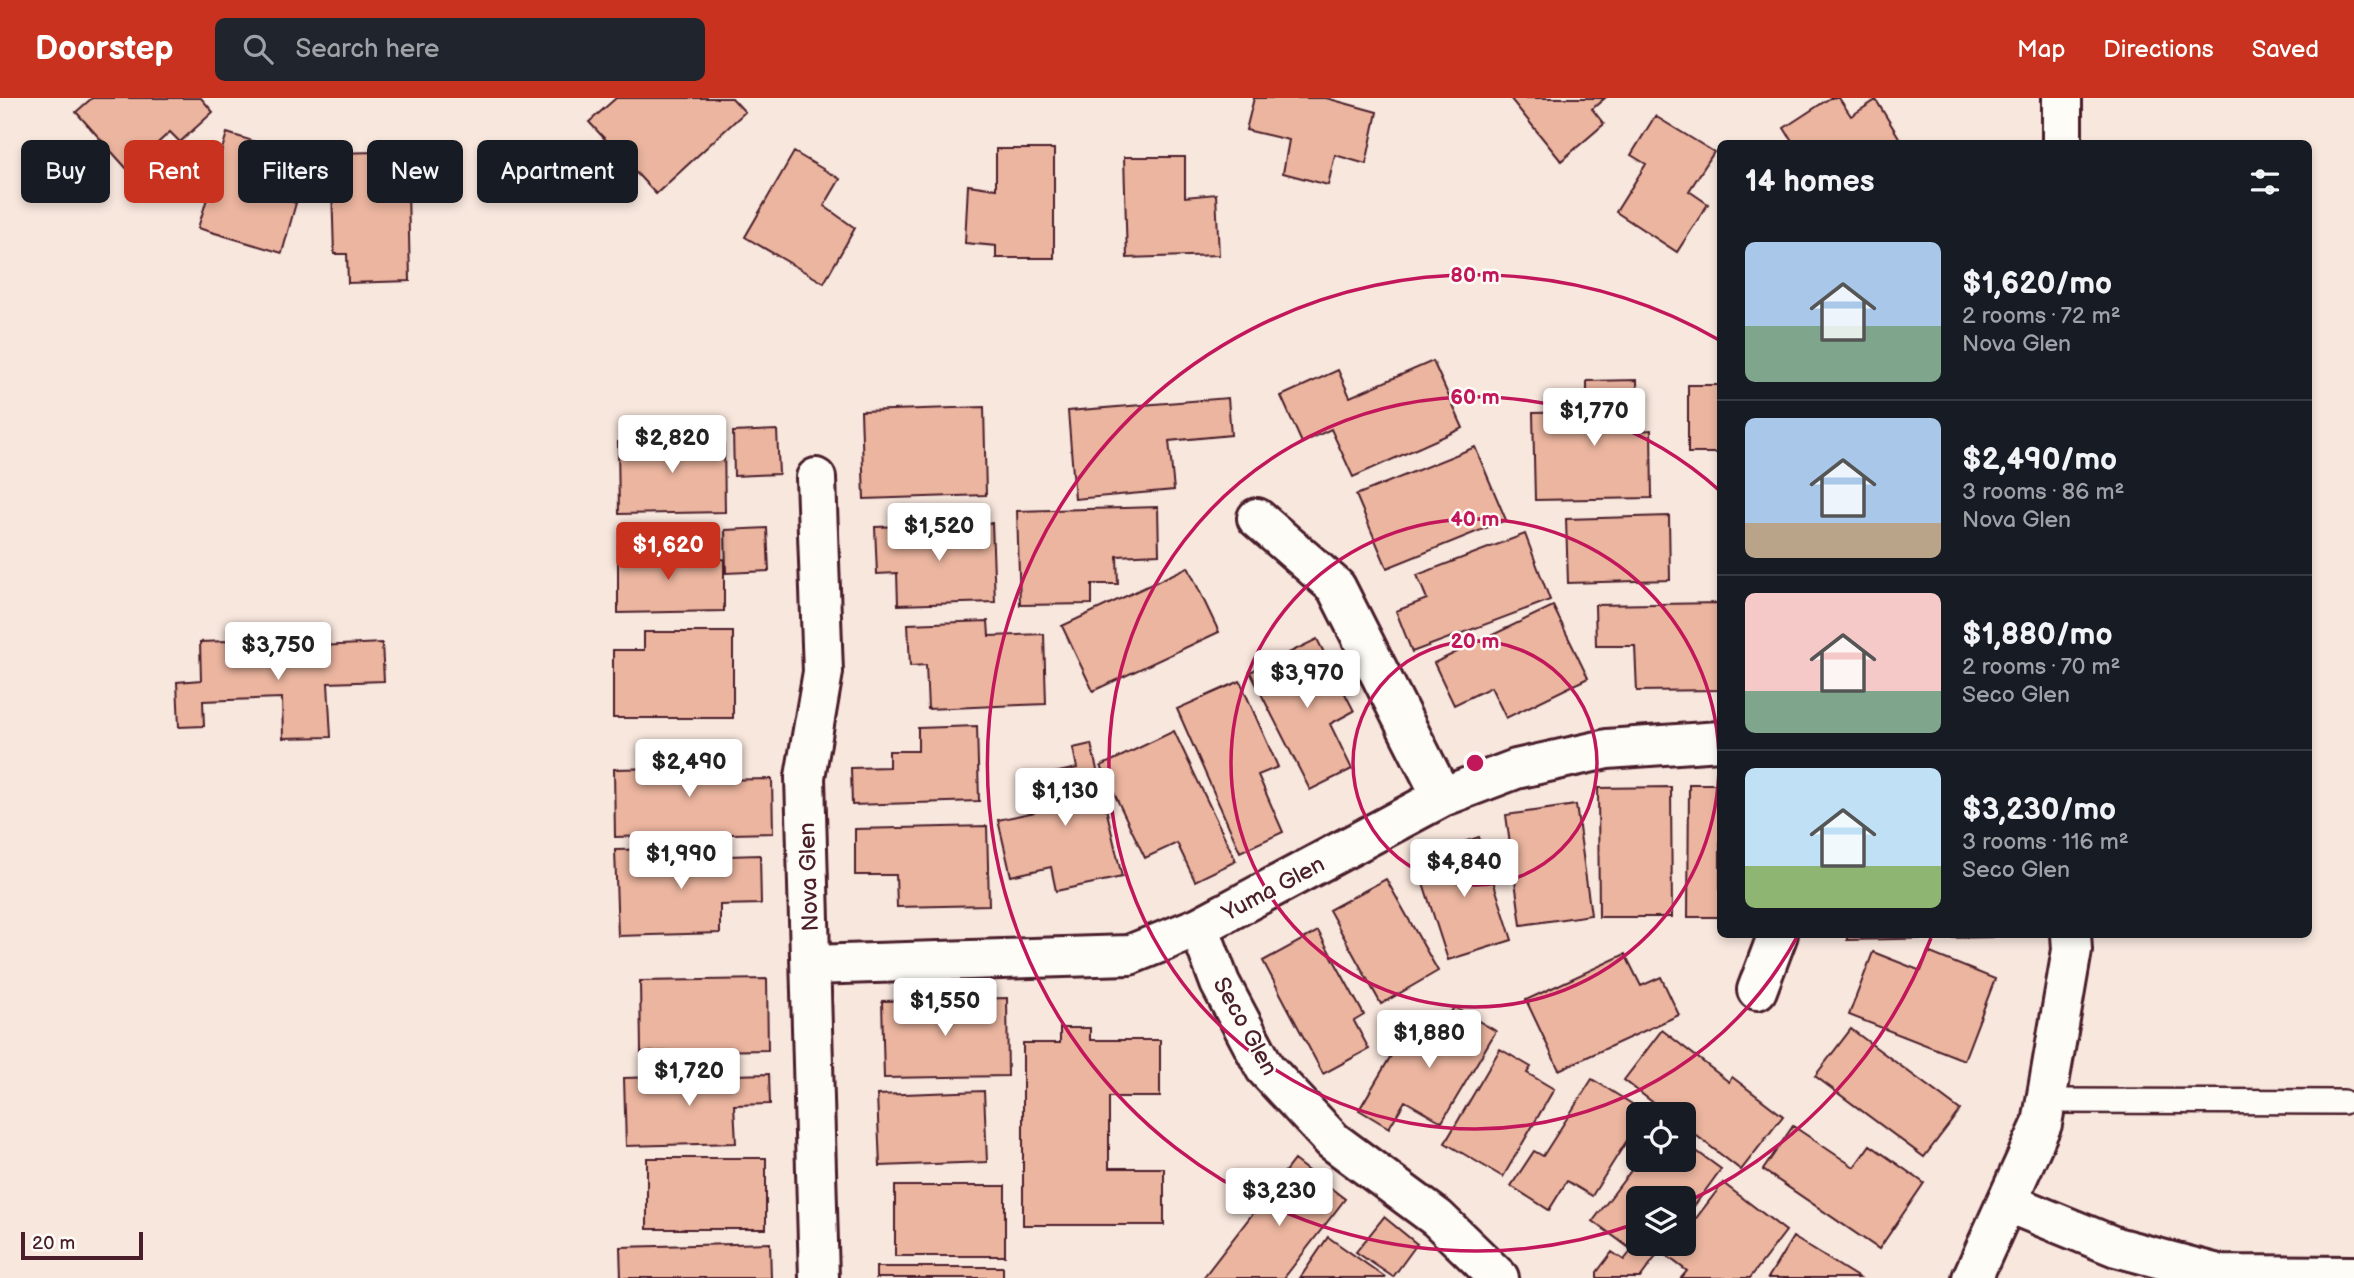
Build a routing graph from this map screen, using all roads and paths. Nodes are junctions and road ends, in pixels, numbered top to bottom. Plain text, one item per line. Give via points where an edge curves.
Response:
1 (2062, 98) edge
2 (2063, 140) edge
3 (816, 478) dead end
4 (1257, 518) dead end
5 (1717, 741) edge
6 (1442, 797) junction
7 (1199, 927) junction
8 (1776, 938) edge
9 (2071, 938) edge
10 (811, 965) junction
11 (1757, 990) dead end
12 (2047, 1101) junction
13 (2343, 1102) dead end
14 (2008, 1203) junction
15 (2354, 1276) edge
16 (819, 1278) edge
17 (1499, 1278) edge
18 (1972, 1278) edge

1 - 2 street
3 - 10 street, Nova Glen via 823,672 805,777
4 - 6 street via 1336,587
5 - 6 street, Yuma Glen via 1607,749 1516,769
6 - 7 street, Yuma Glen
7 - 10 street, Yuma Glen via 1129,955
7 - 17 street, Seco Glen via 1220,983 1265,1068 1333,1141 1437,1218
8 - 11 street
9 - 12 street
10 - 16 street, Nova Glen
12 - 13 lane
12 - 14 street via 2042,1124
14 - 15 street via 2116,1247 2222,1275
14 - 18 street

